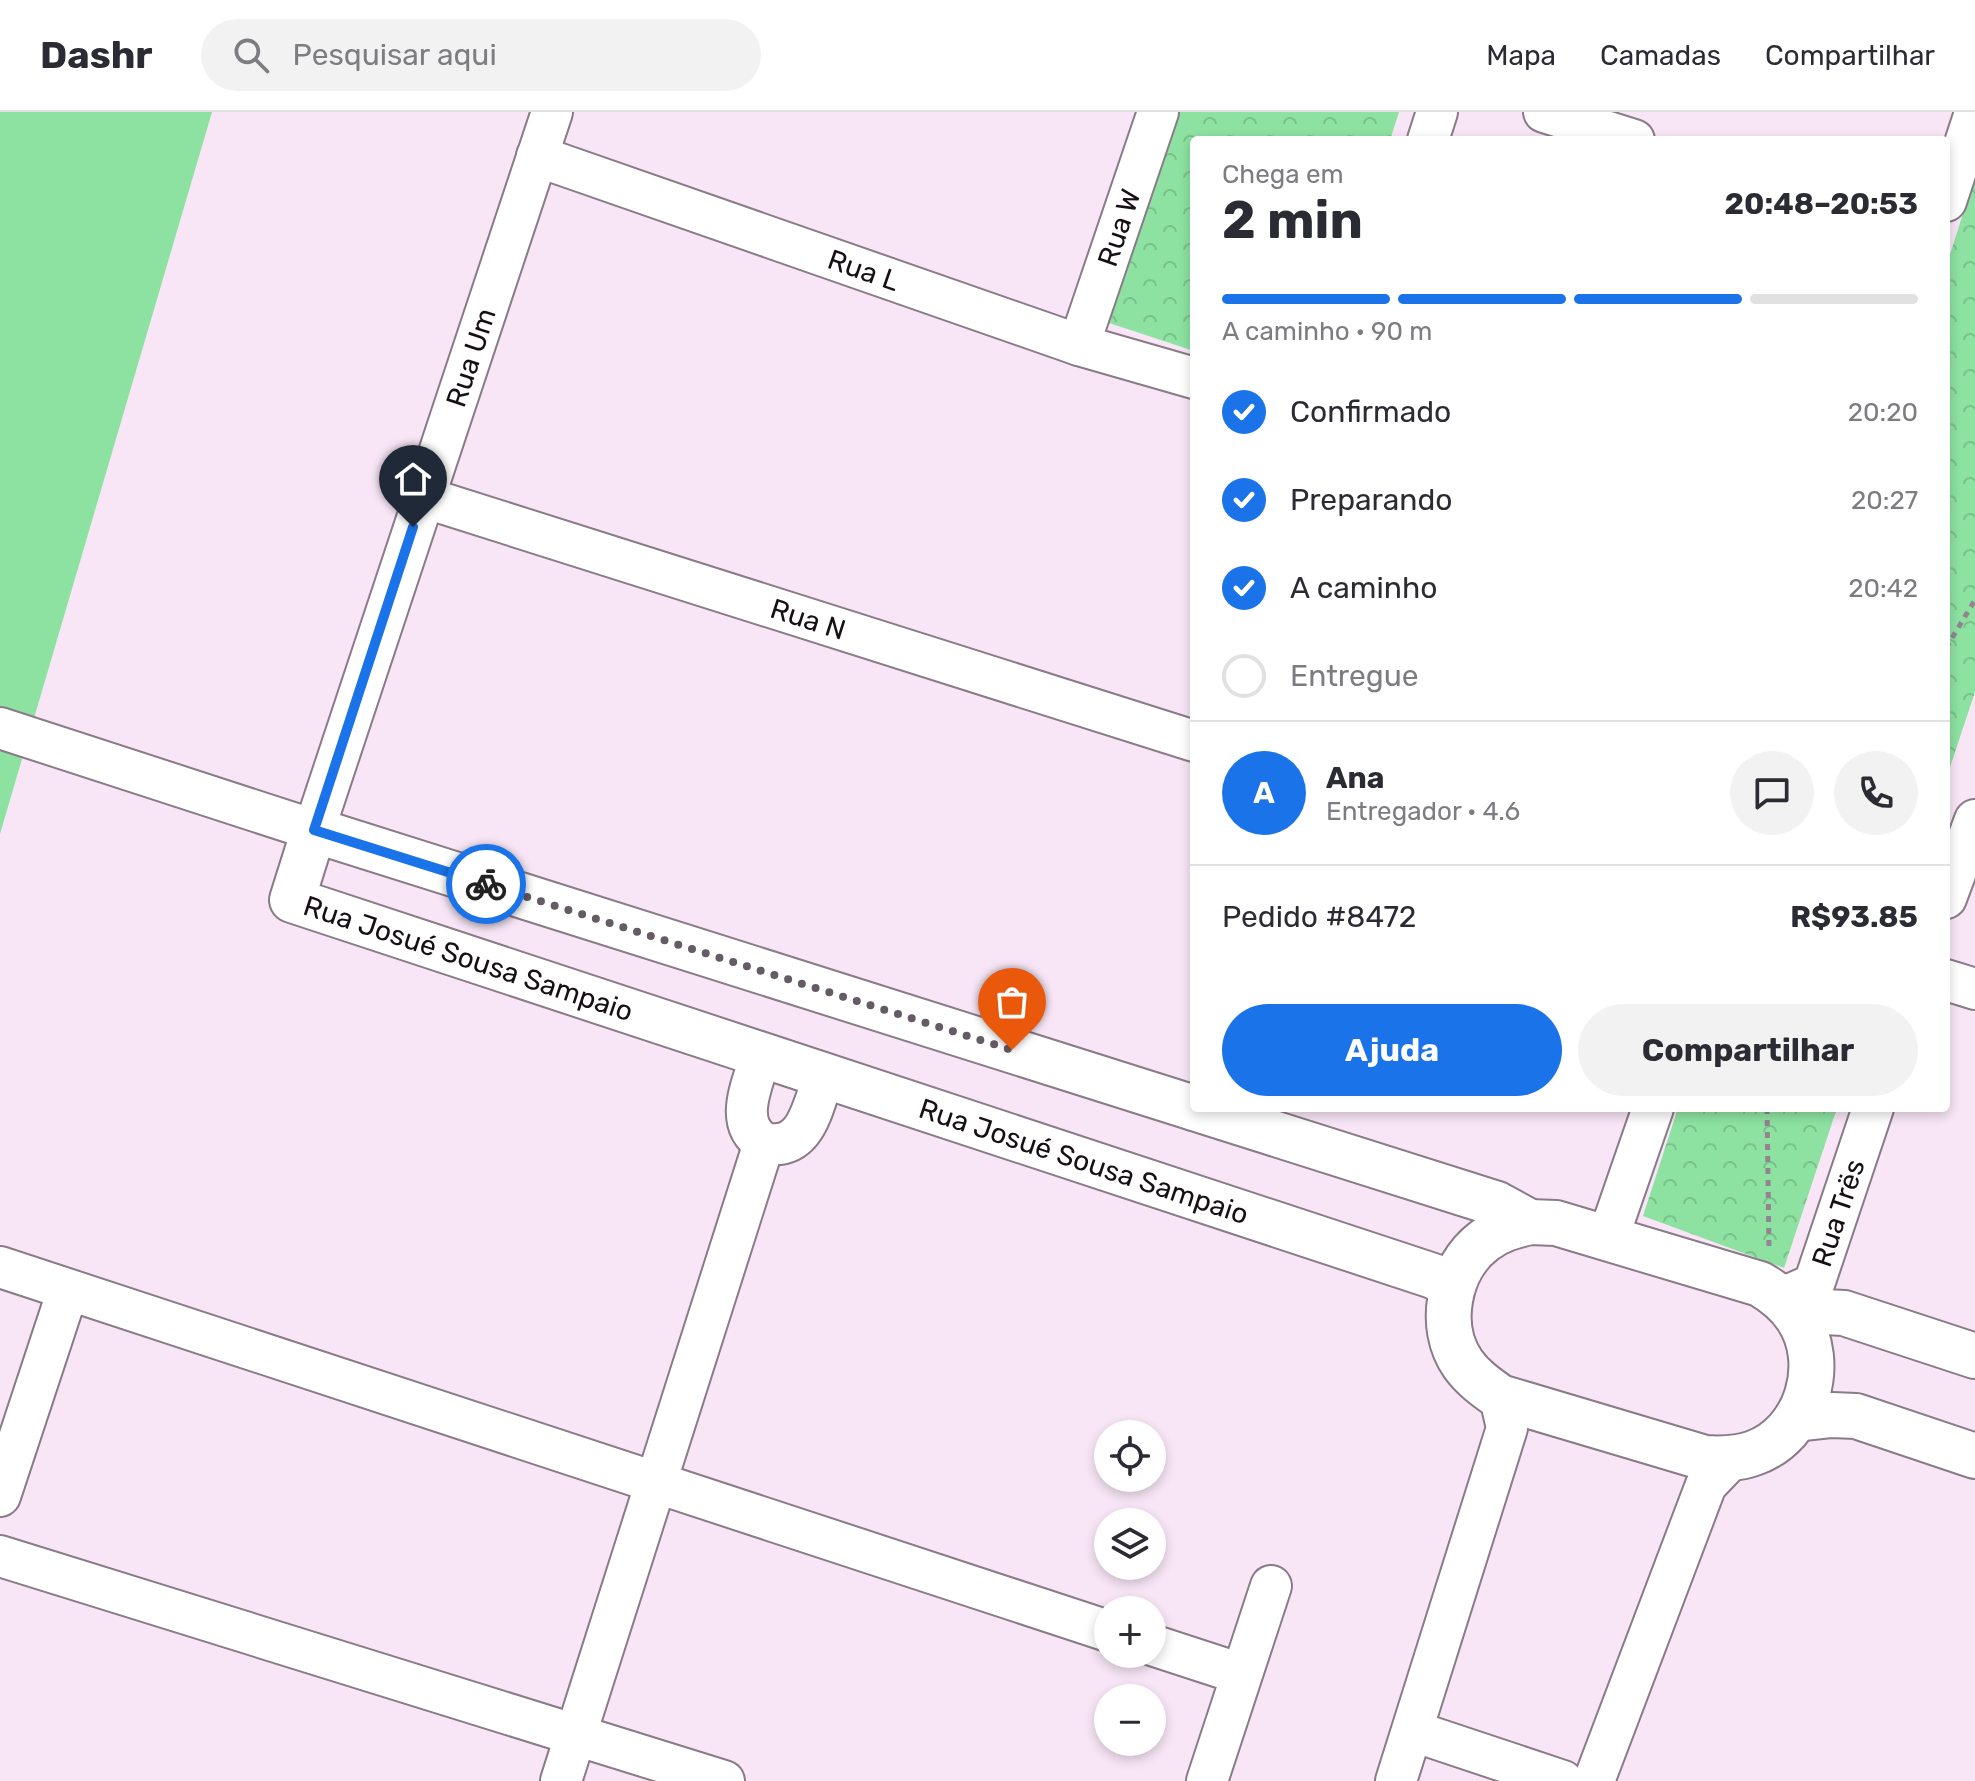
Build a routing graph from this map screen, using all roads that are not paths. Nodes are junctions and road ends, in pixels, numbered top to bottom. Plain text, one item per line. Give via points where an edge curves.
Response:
1 (552, 112) edge
2 (1158, 112) edge
3 (1437, 112) edge
4 (1544, 112) edge
5 (1975, 113) edge
6 (1429, 136) edge
7 (1621, 136) edge
8 (537, 156) junction
9 (1950, 189) edge
10 (1079, 345) junction
11 (1190, 377) edge
12 (423, 497) junction
13 (0, 728) edge
14 (1190, 740) edge
15 (1975, 820) edge
16 (314, 830) junction
17 (1950, 887) edge
18 (1950, 981) edge
19 (1975, 989) edge
20 (761, 1055) junction
21 (824, 1076) junction
22 (1190, 1107) edge
23 (1207, 1112) edge
24 (1652, 1112) edge
25 (1872, 1112) edge
26 (764, 1143) junction
27 (1530, 1222) junction
28 (1608, 1238) junction
29 (0, 1267) edge
30 (1452, 1285) junction
31 (68, 1290) junction
32 (1781, 1300) junction
33 (1975, 1356) edge
34 (1500, 1397) junction
35 (1796, 1419) junction
36 (1975, 1456) edge
37 (1731, 1459) junction
38 (657, 1483) junction
39 (0, 1496) edge
40 (0, 1556) edge
41 (1271, 1586) dead end
42 (1094, 1626) edge
43 (1166, 1650) edge
44 (1241, 1674) junction
45 (1413, 1731) junction
46 (576, 1735) junction
47 (561, 1781) edge
48 (724, 1781) edge
49 (1207, 1781) edge
50 (1396, 1781) edge
51 (1563, 1781) edge
52 (1594, 1781) edge

1 - 8 street, Rua Um
2 - 10 street, Rua W
3 - 6 street
4 - 7 street
5 - 9 street
8 - 10 street, Rua L
8 - 12 street, Rua Um
10 - 11 street, Rua L
12 - 14 street, Rua N
12 - 16 street, Rua Um
13 - 16 street
15 - 17 street
16 - 20 street, Rua Josué Sousa Sampaio via 292,900
16 - 22 street
18 - 19 street
20 - 21 street, Rua Josué Sousa Sampaio
20 - 26 street via 745,1110 749,1130
21 - 26 street via 801,1133 785,1144
21 - 30 street, Rua Josué Sousa Sampaio
23 - 27 street via 1497,1204
24 - 28 street
25 - 32 street, Rua Trës via 1814,1284
26 - 38 street
27 - 28 street via 1556,1223
27 - 30 street via 1504,1228 1482,1242
28 - 32 street
29 - 31 street
30 - 34 street via 1451,1337 1462,1362
31 - 38 street
31 - 39 street
32 - 33 street via 1844,1313
32 - 35 street via 1809,1343 1808,1395
34 - 37 street via 1705,1458
34 - 45 street via 1507,1428
35 - 36 street via 1856,1416
35 - 37 street via 1779,1438
37 - 52 street via 1706,1485
38 - 42 street
38 - 46 street
40 - 46 street
41 - 44 street
43 - 44 street
44 - 49 street
45 - 50 street
45 - 51 street
46 - 47 street
46 - 48 street

